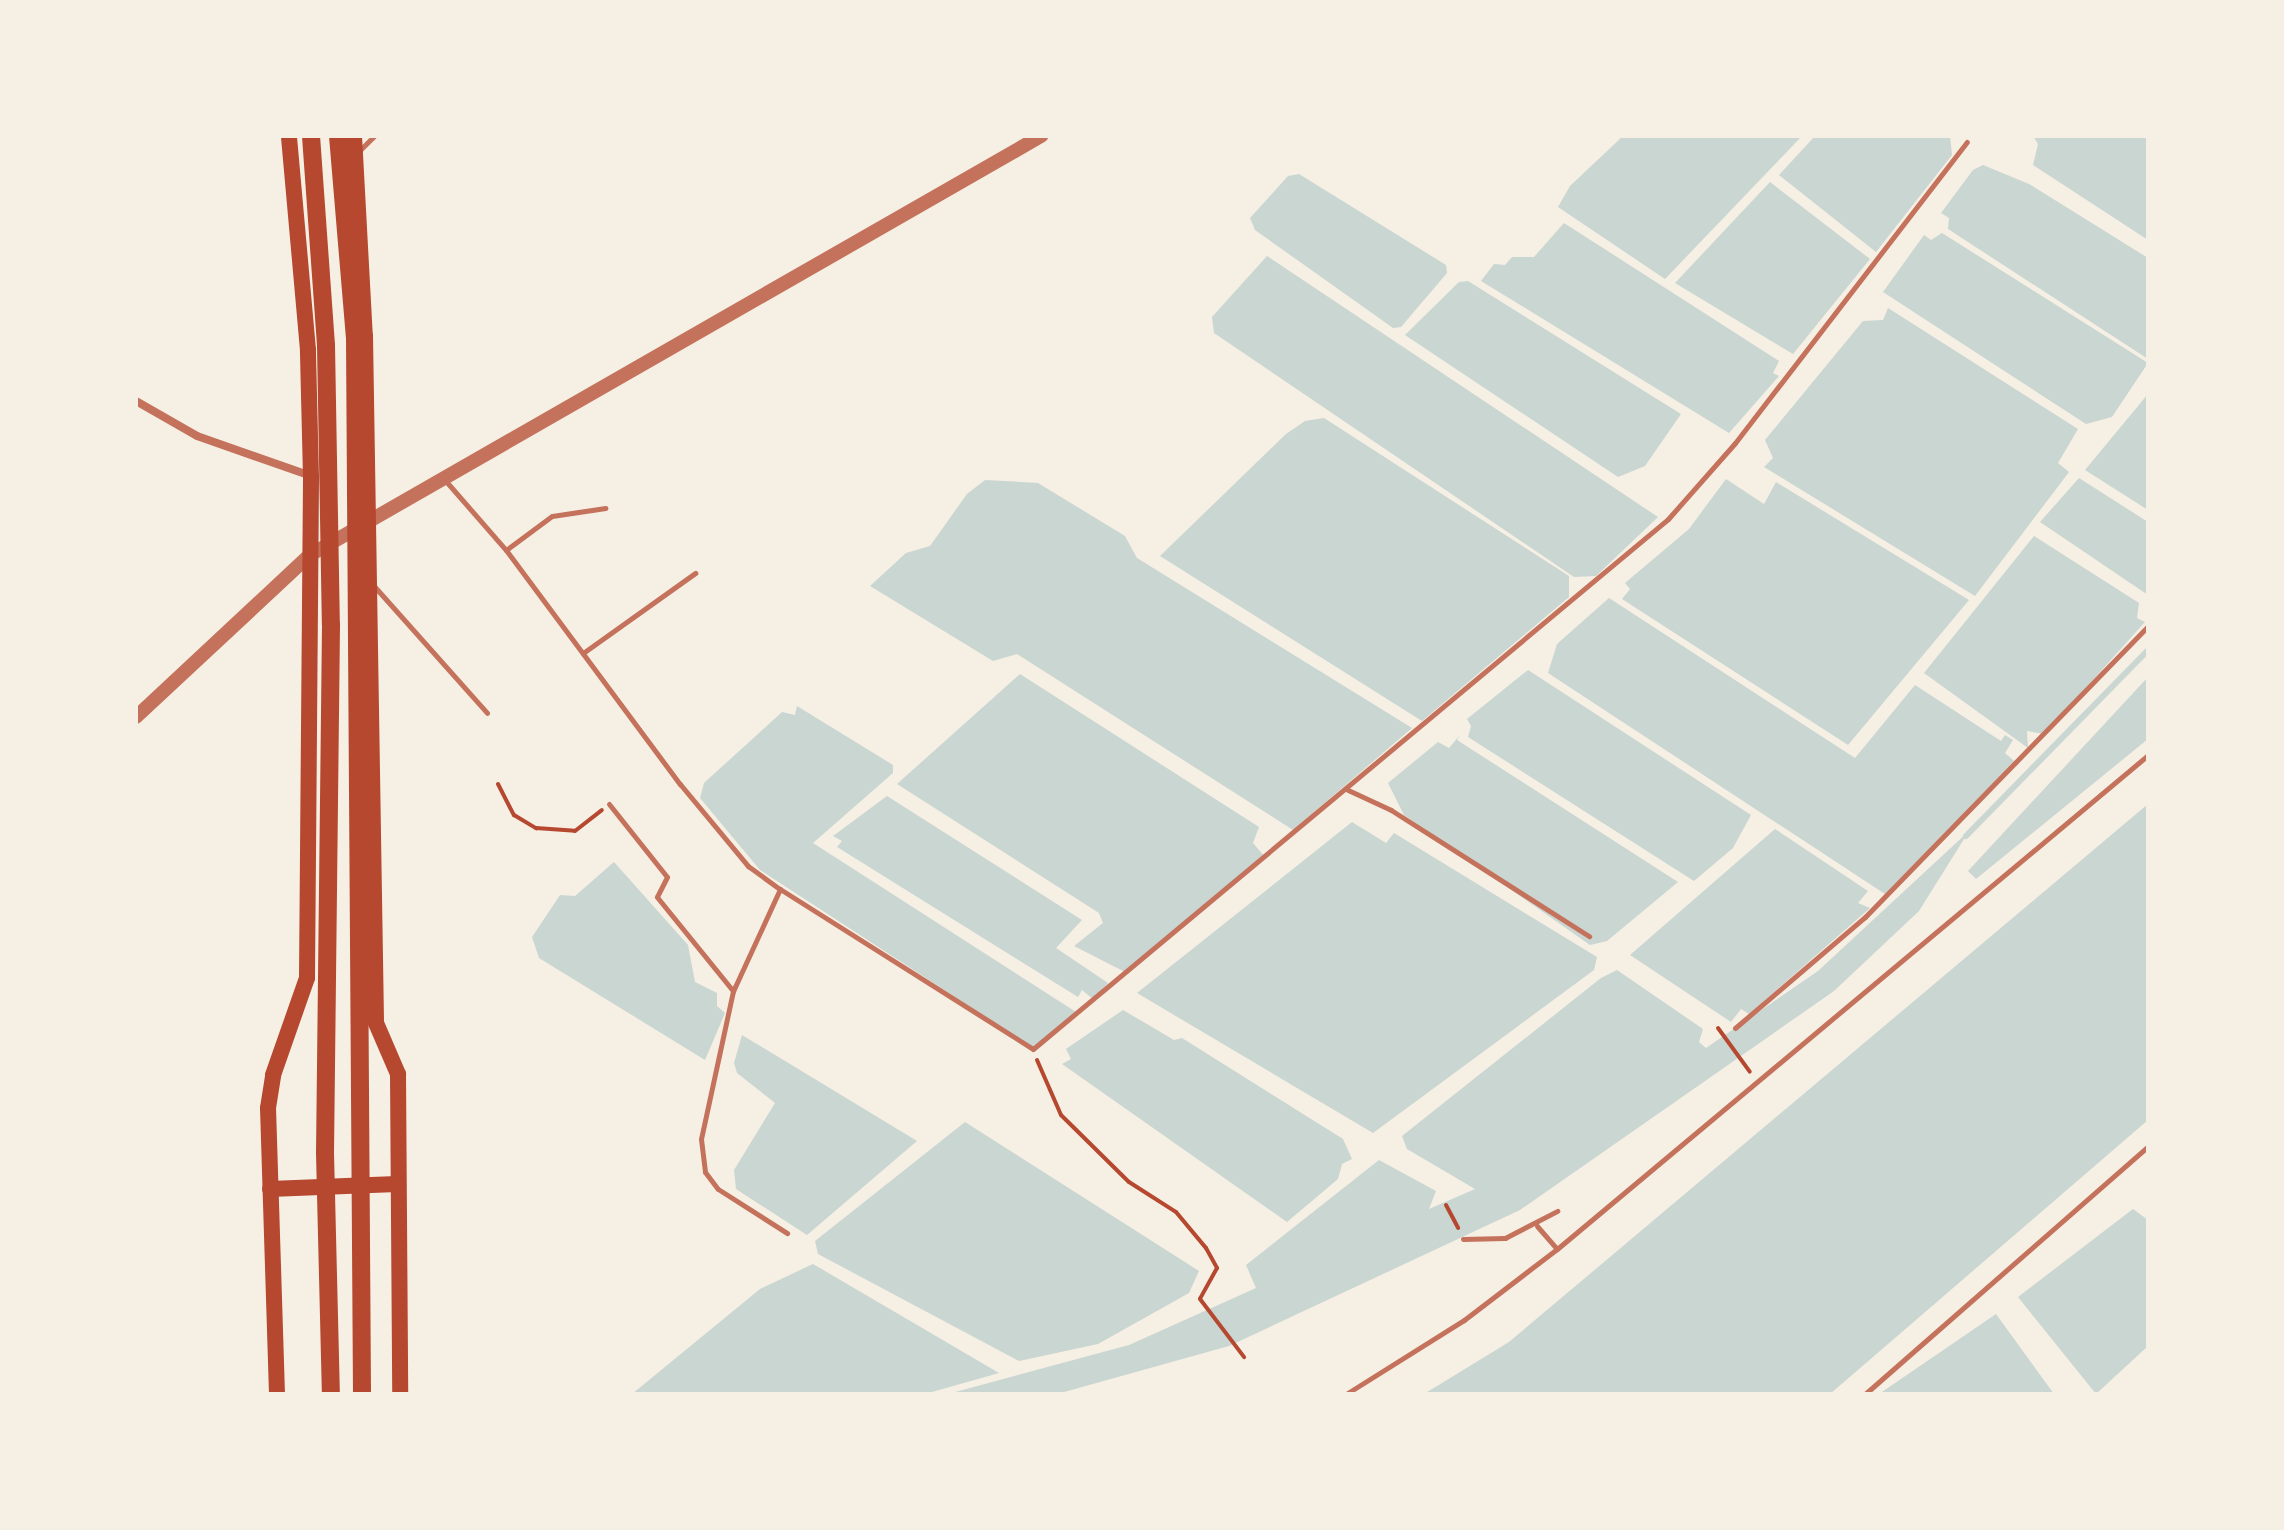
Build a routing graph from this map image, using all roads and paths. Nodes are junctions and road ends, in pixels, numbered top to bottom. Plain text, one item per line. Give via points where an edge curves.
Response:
1 (289, 136) edge
2 (311, 136) edge
3 (338, 136) edge
4 (354, 136) edge
5 (374, 136) edge
6 (1041, 136) edge
7 (1967, 142) dead end
8 (357, 153) junction
9 (331, 156) dead end
10 (318, 157) dead end
11 (291, 160) junction
12 (136, 401) edge
13 (311, 477) junction
14 (366, 478) junction
15 (444, 478) junction
16 (605, 508) dead end
17 (368, 521) junction
18 (506, 550) junction
19 (310, 555) junction
20 (695, 573) dead end
21 (370, 582) junction
22 (2148, 626) edge
23 (583, 653) junction
24 (487, 713) dead end
25 (136, 717) edge
26 (2148, 755) edge
27 (498, 784) dead end
28 (1348, 790) junction
29 (609, 804) joint
30 (780, 889) junction
31 (1589, 936) dead end
32 (733, 991) junction
33 (1718, 1028) dead end
34 (1735, 1028) dead end
35 (1033, 1049) junction
36 (1759, 1083) junction
37 (2148, 1146) edge
38 (397, 1184) junction
39 (270, 1189) junction
40 (1446, 1205) dead end
41 (1557, 1211) dead end
42 (1537, 1226) junction
43 (787, 1233) dead end
44 (1463, 1239) joint
45 (1557, 1249) junction
46 (1244, 1357) dead end
47 (277, 1394) edge
48 (331, 1394) edge
49 (362, 1394) edge
50 (400, 1394) edge
51 (1346, 1394) edge
52 (1865, 1394) edge

1 - 11 main road
2 - 48 highway via 326,345 331,610 325,1153
3 - 49 highway via 355,338
4 - 8 main road
5 - 8 lane
6 - 15 street
7 - 28 lane via 1735,443 1668,519
8 - 9 lane
8 - 14 main road
10 - 11 lane
11 - 13 main road via 308,350
12 - 13 street via 197,436
13 - 14 street via 332,482
13 - 19 main road
14 - 17 main road
15 - 17 street
15 - 18 lane
16 - 18 lane via 552,516
17 - 19 street
17 - 21 main road
18 - 23 lane
19 - 25 street
19 - 39 main road via 307,978 273,1075
20 - 23 lane
21 - 24 lane
21 - 38 main road via 376,1023 398,1074
22 - 34 lane via 1865,917
23 - 30 lane via 748,866
26 - 36 lane
27 - 29 path via 514,815 536,828 564,834
28 - 31 lane via 1391,810
28 - 35 lane
29 - 32 lane via 667,877 657,897
30 - 32 lane
30 - 35 lane
32 - 43 lane via 701,1139 705,1172 718,1189
33 - 36 path
35 - 46 path via 1061,1115 1129,1182 1176,1212 1206,1248 1217,1268 1200,1299
36 - 45 lane
37 - 52 lane
38 - 39 main road
38 - 50 main road
39 - 47 main road
40 - 44 path
41 - 42 lane
42 - 44 lane via 1505,1238
42 - 45 lane
45 - 51 lane via 1464,1320

